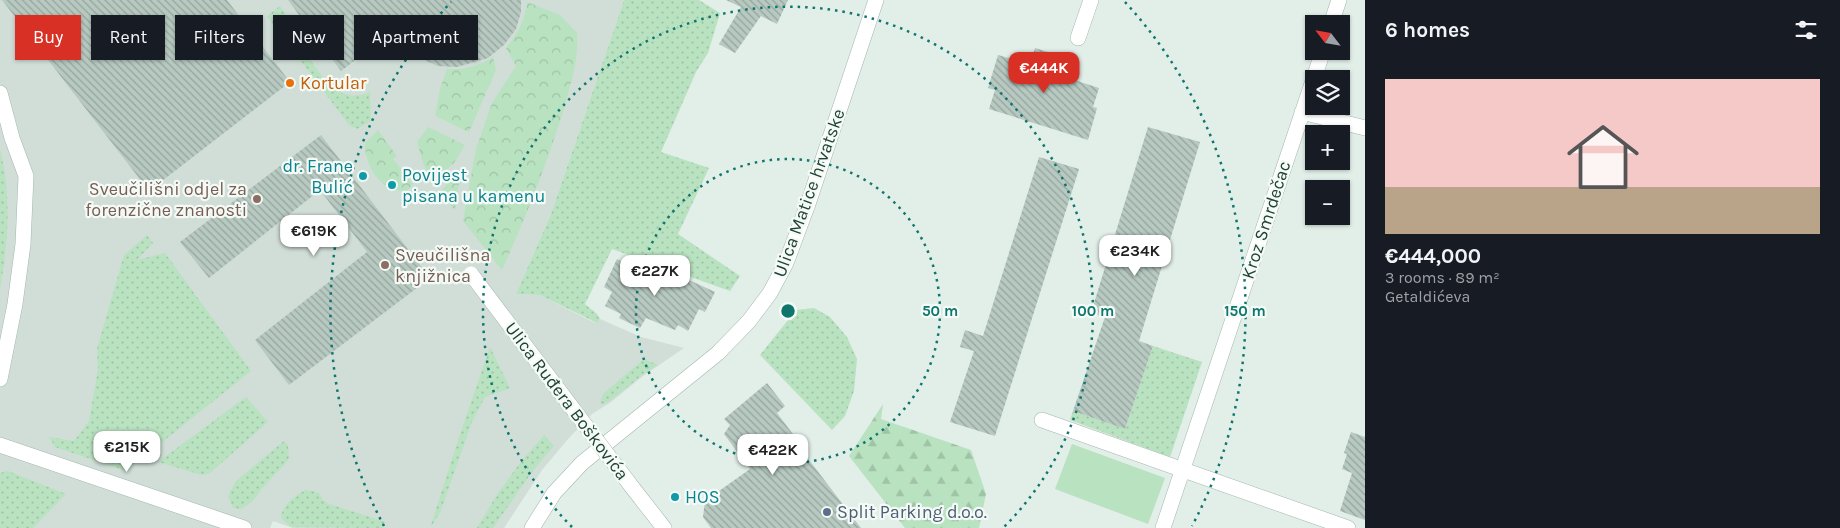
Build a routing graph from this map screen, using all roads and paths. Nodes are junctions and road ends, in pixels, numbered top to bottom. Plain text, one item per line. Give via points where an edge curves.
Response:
1 (876, 0) edge
2 (1091, 0) edge
3 (1338, 0) edge
4 (1334, 15) edge
5 (1078, 38) dead end
6 (1319, 60) edge
7 (0, 93) edge
8 (1302, 112) junction
9 (1365, 128) edge
10 (471, 274) dead end
11 (0, 379) edge
12 (1042, 420) dead end
13 (0, 445) edge
14 (1182, 471) junction
15 (244, 528) edge
16 (532, 528) edge
17 (664, 528) edge
18 (1163, 528) edge
19 (1348, 528) edge

1 - 16 street, Ulica Matice hrvatske via 808,204 786,263 770,293 718,353 582,463 554,493
2 - 5 street
3 - 4 street
6 - 8 street, Kroz Smrdečac
7 - 11 street via 26,176 23,244
8 - 9 street
8 - 14 street, Kroz Smrdečac
10 - 17 street, Ulica Ruđera Boškovića, bridge
12 - 14 street
13 - 15 street
14 - 18 street, Kroz Smrdečac
14 - 19 street

